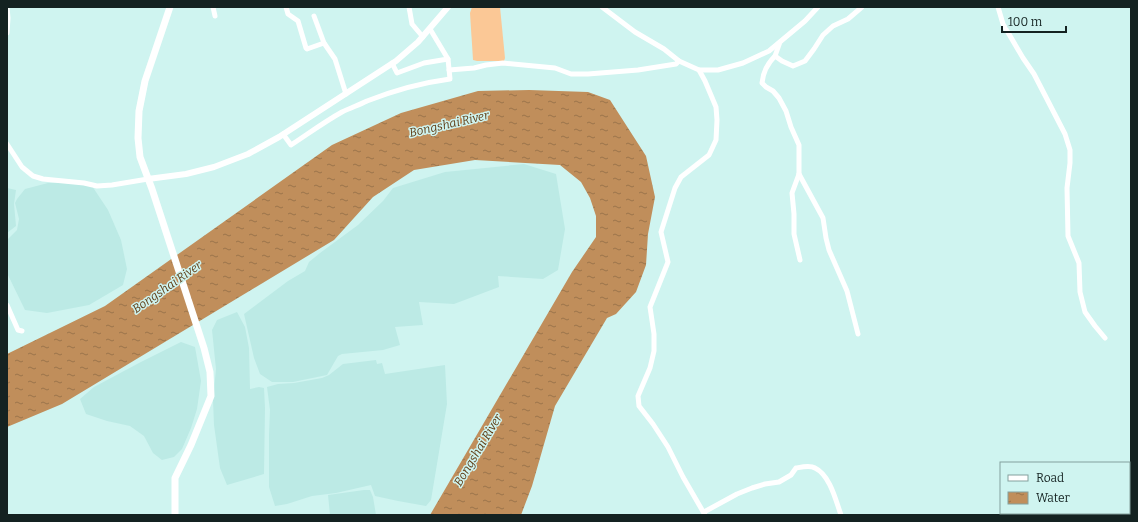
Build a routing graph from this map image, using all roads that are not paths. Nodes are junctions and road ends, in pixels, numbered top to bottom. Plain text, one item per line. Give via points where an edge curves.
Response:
1 (7, 7) edge
2 (170, 7) edge
3 (213, 7) edge
4 (286, 7) edge
5 (409, 7) edge
6 (448, 7) edge
7 (602, 7) edge
8 (818, 7) edge
9 (862, 7) edge
10 (998, 7) edge
11 (214, 16) dead end
12 (314, 16) dead end
13 (430, 29) junction
14 (7, 33) edge
15 (423, 37) junction
16 (780, 42) junction
17 (324, 44) junction
18 (775, 56) junction
19 (448, 59) junction
20 (679, 61) junction
21 (392, 63) junction
22 (449, 70) junction
23 (699, 70) junction
24 (346, 94) junction
25 (283, 134) junction
26 (7, 144) edge
27 (799, 174) junction
28 (148, 179) junction
29 (800, 260) dead end
30 (7, 305) edge
31 (22, 331) dead end
32 (858, 334) dead end
33 (1105, 338) dead end
34 (704, 514) edge
35 (175, 515) edge
36 (841, 515) edge

1 - 14 street
2 - 28 main road via 145,82 139,111 140,157
3 - 11 street
4 - 17 street via 288,14 298,21 307,49
5 - 15 street via 412,24
6 - 13 street
7 - 20 street
8 - 16 street
9 - 18 street via 848,19 832,26 805,61 793,66
10 - 33 street via 1003,24 1034,74 1065,134 1070,150 1067,188 1068,236 1079,263 1080,292 1085,312
12 - 17 street
13 - 15 street
13 - 19 street
15 - 21 street
16 - 18 street
16 - 23 street via 769,51 743,63 718,70
17 - 24 street via 335,59
18 - 27 street via 767,65 762,83 779,98 786,112 798,145
19 - 21 street via 424,63 397,73
19 - 22 street
20 - 22 street via 676,64 638,70 588,74 571,74 555,68 503,63
20 - 23 street
21 - 24 street
22 - 25 street via 450,79 425,82 342,112 291,145
23 - 34 street via 716,106 716,140 709,155 681,177 661,232 668,262 650,307 654,351 637,400 668,447
24 - 25 street
25 - 28 street via 248,154 214,167
26 - 28 street via 22,167 33,176 43,179 97,186
27 - 29 street via 792,193 794,234
27 - 32 street via 823,218 829,250 847,291
28 - 35 main road via 210,372 211,396 175,478
30 - 31 street via 18,330
34 - 36 street via 737,494 779,482 791,476 796,468 806,466 815,467 825,477

